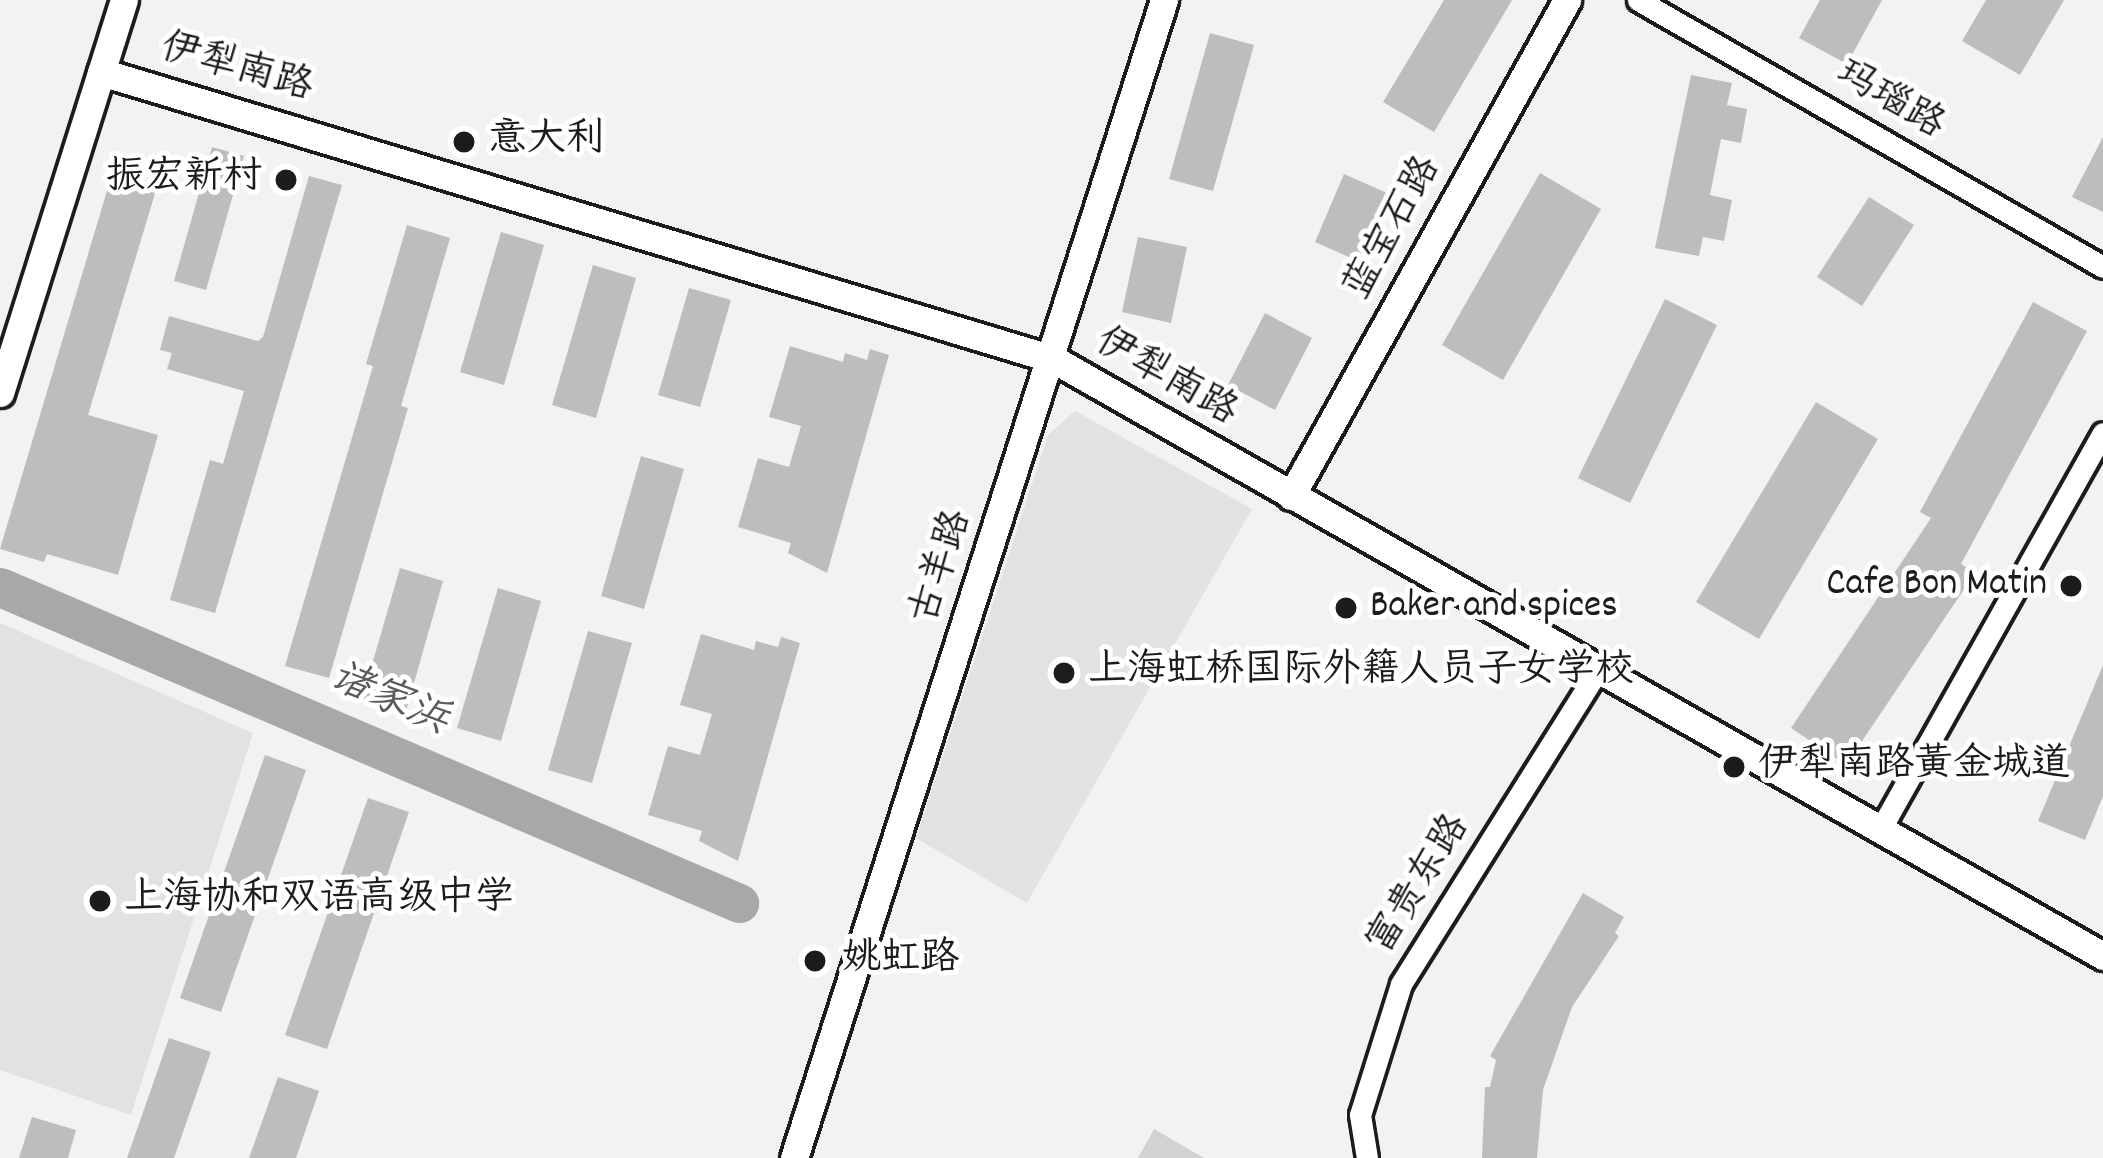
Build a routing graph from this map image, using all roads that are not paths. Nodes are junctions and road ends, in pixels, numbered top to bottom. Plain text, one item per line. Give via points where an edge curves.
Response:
1 (124, 0) edge
2 (1164, 0) edge
3 (1568, 0) edge
4 (1639, 0) edge
5 (100, 72) junction
6 (2103, 266) edge
7 (1053, 359) junction
8 (0, 393) edge
9 (2103, 433) edge
10 (1291, 496) junction
11 (1597, 671) junction
12 (1880, 830) junction
13 (2103, 956) edge
14 (794, 1158) edge
15 (1366, 1158) edge

1 - 5 street
2 - 7 street, 古羊路
3 - 10 street, 蓝宝石路
4 - 6 street, 玛瑙路
5 - 7 street, 伊犁南路
5 - 8 street
7 - 10 street, 伊犁南路
7 - 14 street, 古羊路
9 - 12 street
10 - 11 street, 伊犁南路
11 - 12 street, 伊犁南路
11 - 15 street, 富贵东路 via 1401,984 1360,1115
12 - 13 street, 伊犁南路

